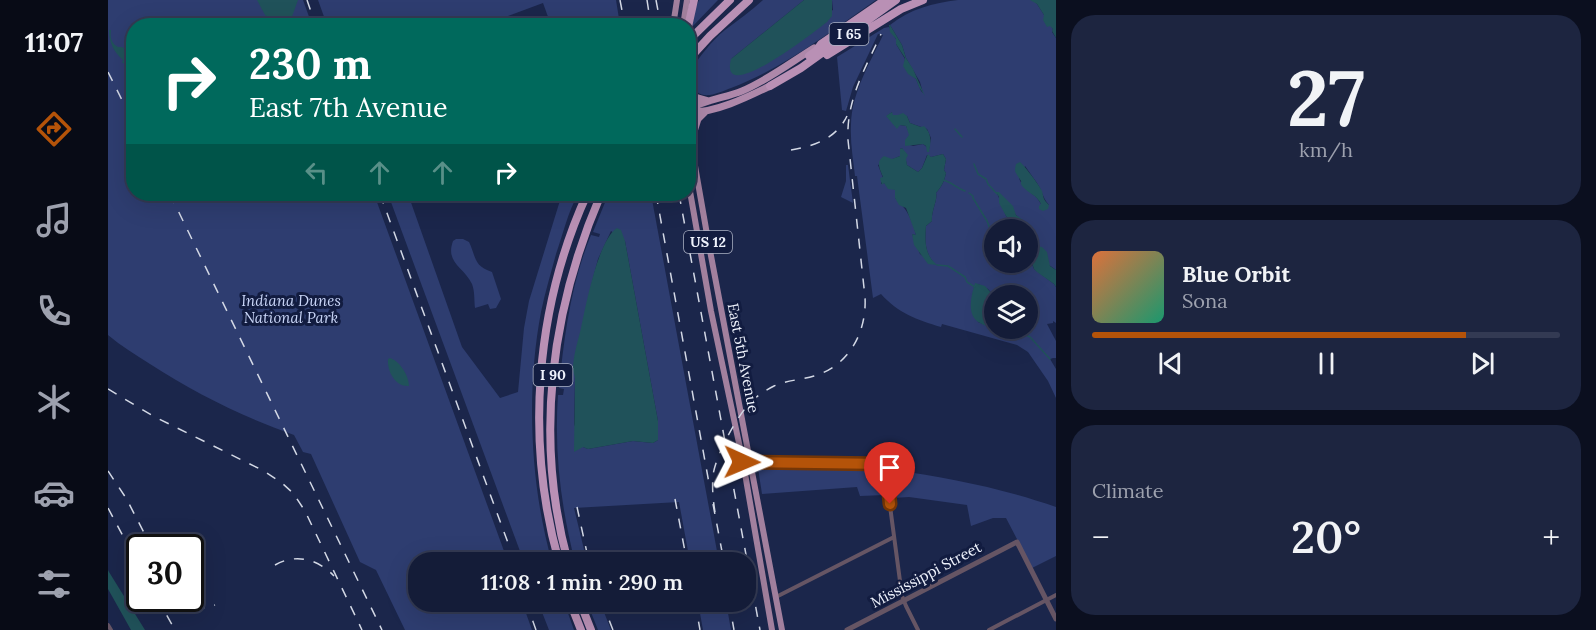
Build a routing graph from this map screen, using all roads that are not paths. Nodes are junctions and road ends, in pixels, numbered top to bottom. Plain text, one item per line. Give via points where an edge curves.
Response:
1 (677, 0) edge
2 (687, 0) edge
3 (694, 0) edge
4 (729, 0) edge
5 (749, 0) edge
6 (885, 0) edge
7 (896, 0) edge
8 (922, 0) edge
9 (674, 18) edge
10 (684, 18) edge
11 (690, 18) edge
12 (696, 32) edge
13 (821, 44) junction
14 (696, 51) edge
15 (801, 68) junction
16 (770, 86) junction
17 (696, 97) edge
18 (712, 101) junction
19 (696, 105) edge
20 (708, 109) junction
21 (696, 112) edge
22 (696, 125) edge
23 (696, 169) edge
24 (584, 201) edge
25 (598, 201) edge
26 (692, 201) edge
27 (742, 462) junction
28 (751, 462) junction
29 (894, 537) junction
30 (556, 552) edge
31 (566, 552) edge
32 (1056, 595) edge
33 (776, 597) junction
34 (1047, 600) junction
35 (903, 601) junction
36 (574, 612) edge
37 (584, 612) edge
38 (1056, 619) edge
39 (108, 625) edge
40 (111, 630) edge
41 (581, 630) edge
42 (591, 630) edge
43 (772, 630) edge
44 (782, 630) edge
45 (847, 630) edge
46 (918, 630) edge
47 (989, 630) edge

1 - 9 main road
2 - 10 main road
3 - 11 highway
4 - 12 highway
5 - 14 highway
6 - 13 highway, I 65
7 - 15 highway, I 65
8 - 15 highway
13 - 16 highway via 770,81
13 - 18 highway, I 65 via 753,86
15 - 16 highway, I 65
16 - 20 highway, I 65
17 - 18 highway
18 - 19 highway, I 65
20 - 21 highway, I 65
20 - 22 highway
23 - 28 main road, East 5th Avenue / US 12
24 - 30 highway, I 90 via 558,274 543,358 541,466
25 - 31 highway, I 90 via 578,250 563,304 552,389 555,500
26 - 27 main road, East 5th Avenue / US 12
27 - 28 street
27 - 43 main road, East 5th Avenue / US 12
28 - 29 street via 886,464
28 - 33 main road, East 5th Avenue / US 12
29 - 33 street
29 - 35 street
32 - 34 street
33 - 44 main road, East 5th Avenue / US 12
34 - 35 street, Mississippi Street via 1017,542
34 - 38 street
34 - 47 street
35 - 45 street, Mississippi Street
35 - 46 street
36 - 41 highway
37 - 42 highway
39 - 40 street

